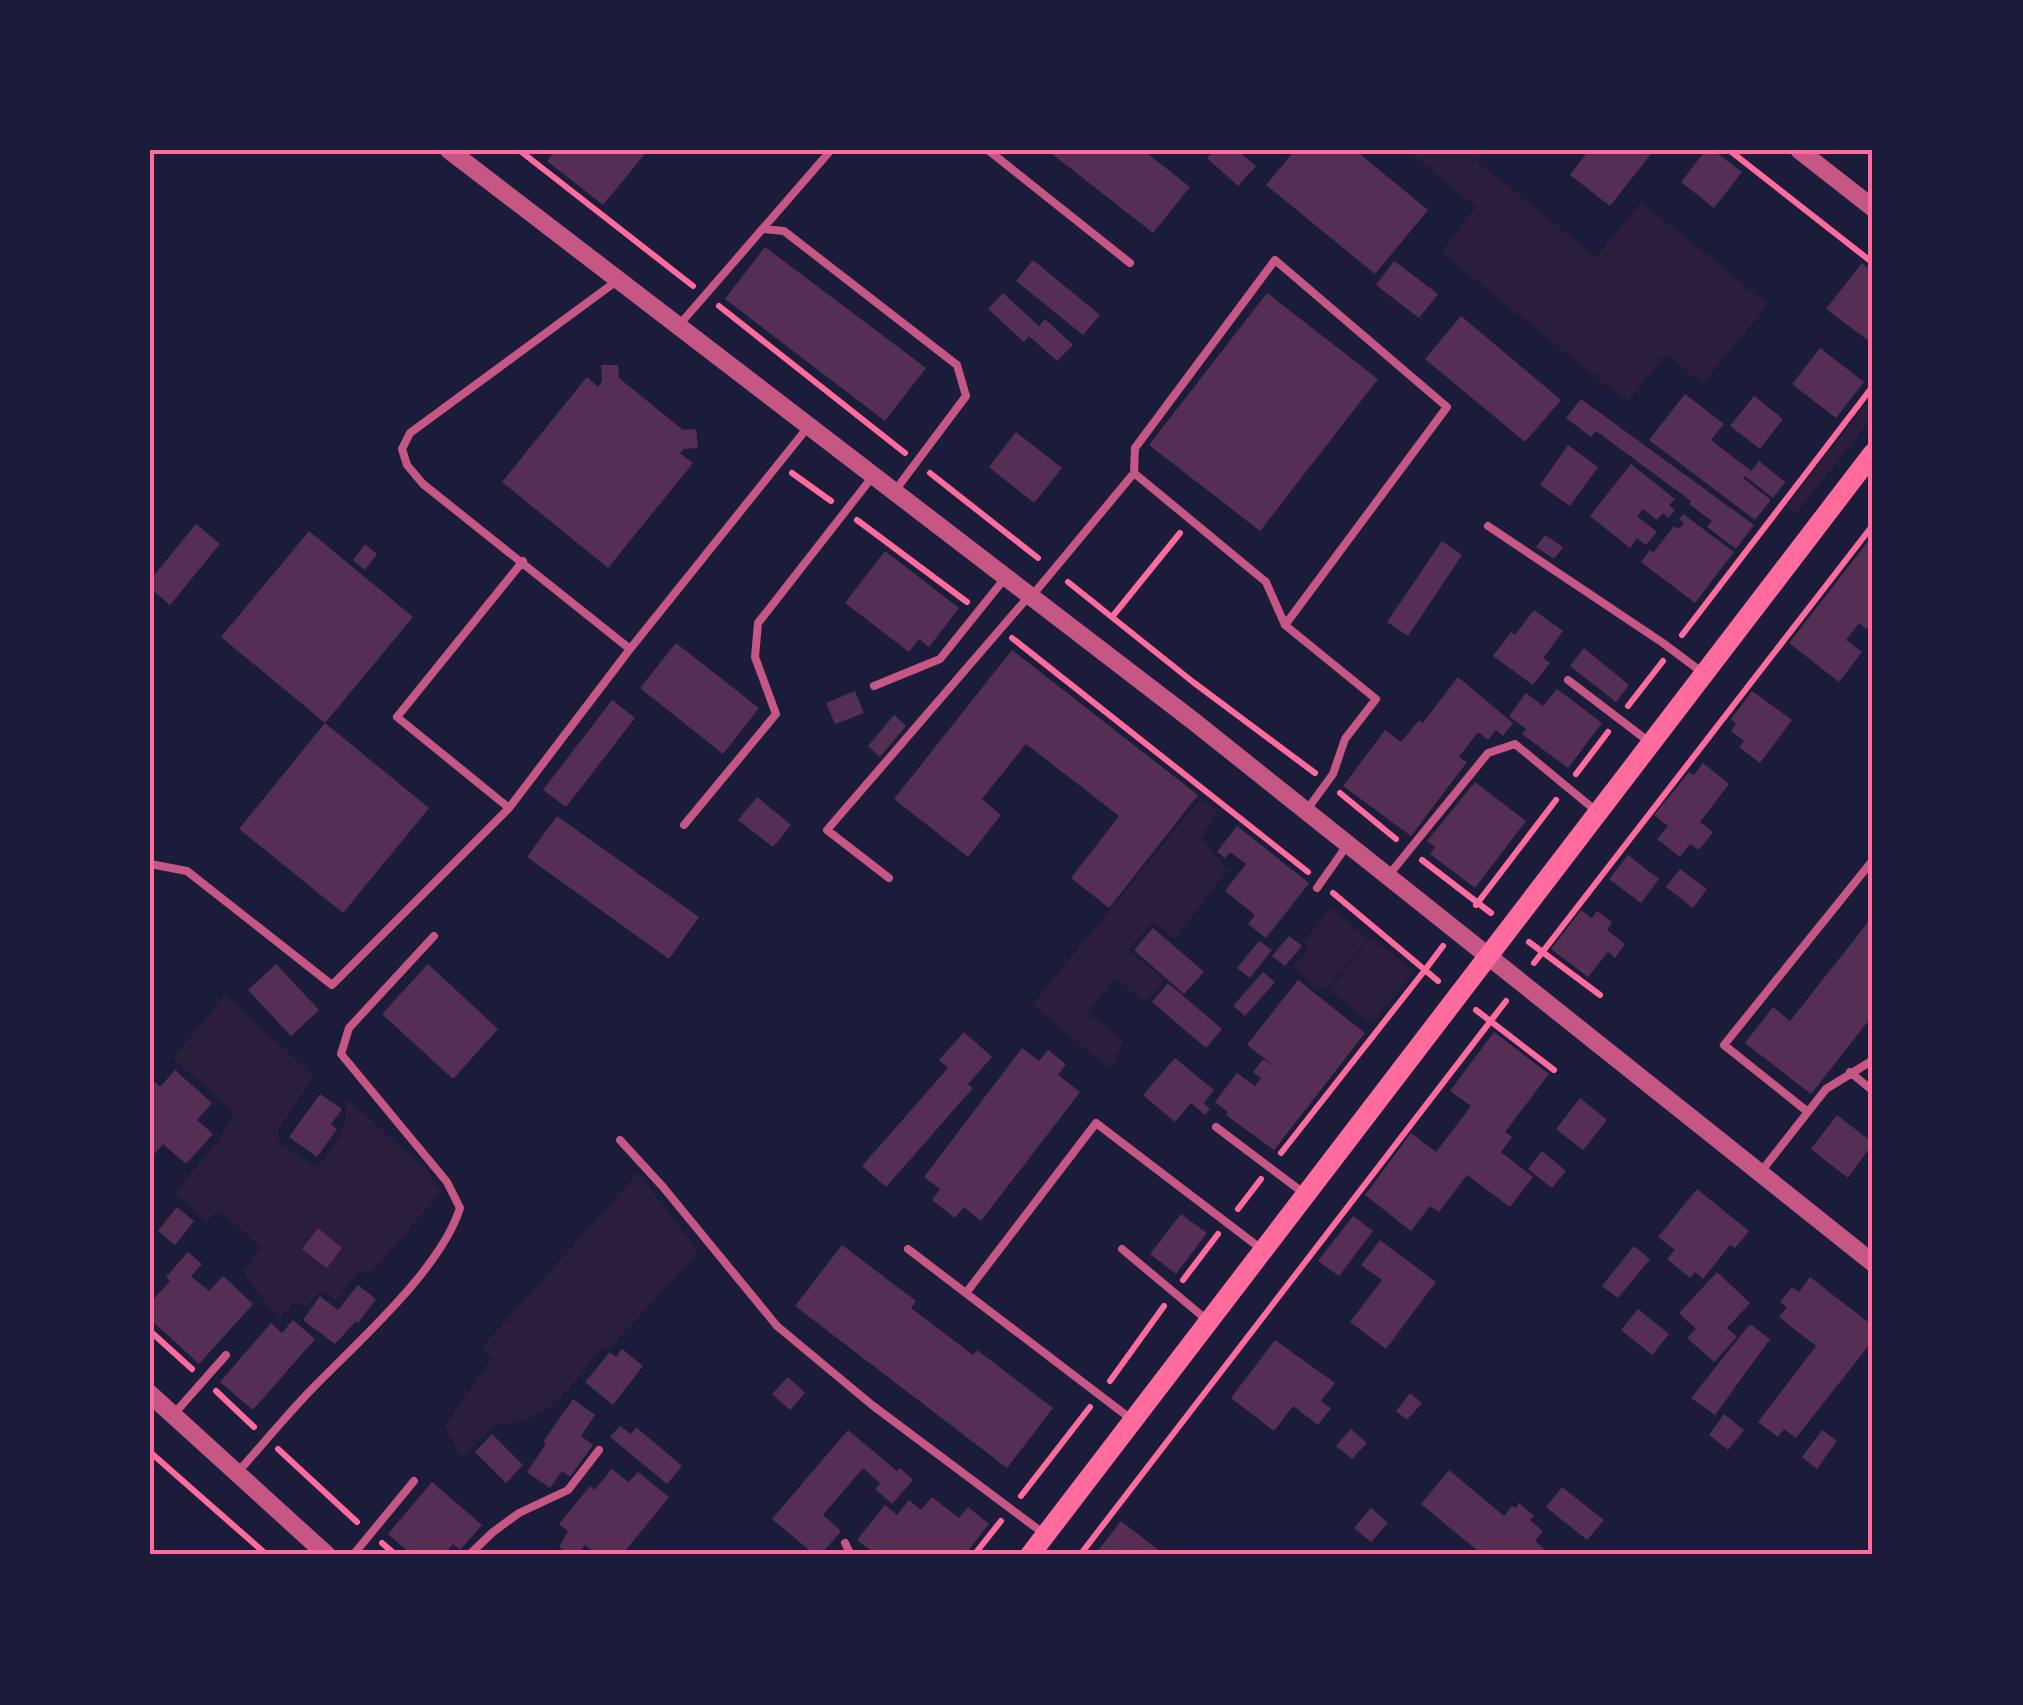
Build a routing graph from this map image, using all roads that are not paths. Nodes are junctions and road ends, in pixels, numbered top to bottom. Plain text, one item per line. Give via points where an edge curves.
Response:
1 (450, 150) edge
2 (831, 150) edge
3 (988, 150) edge
4 (1799, 150) edge
5 (1873, 208) edge
6 (764, 229) junction
7 (1130, 263) dead end
8 (618, 280) junction
9 (678, 326) junction
10 (808, 427) junction
11 (1873, 453) edge
12 (1134, 473) junction
13 (874, 476) junction
14 (894, 492) junction
15 (1488, 526) dead end
16 (522, 561) junction
17 (1006, 577) junction
18 (1030, 596) junction
19 (1285, 624) junction
20 (630, 649) junction
21 (1703, 674) junction
22 (1568, 680) dead end
23 (874, 686) dead end
24 (1650, 742) junction
25 (509, 808) junction
26 (1306, 811) junction
27 (1597, 811) junction
28 (684, 825) dead end
29 (1348, 844) junction
30 (1873, 860) edge
31 (150, 865) edge
32 (1388, 876) junction
33 (890, 878) dead end
34 (1319, 885) road end
35 (434, 936) dead end
36 (1488, 956) junction
37 (1873, 1060) edge
38 (1850, 1072) junction
39 (1873, 1091) edge
40 (1808, 1112) junction
41 (1216, 1127) dead end
42 (620, 1140) dead end
43 (1760, 1173) junction
44 (1306, 1195) junction
45 (908, 1249) dead end
46 (1122, 1249) dead end
47 (1264, 1250) junction
48 (1873, 1263) edge
49 (966, 1293) junction
50 (1209, 1322) junction
51 (226, 1354) dead end
52 (150, 1394) edge
53 (173, 1415) junction
54 (1133, 1420) junction
55 (599, 1450) dead end
56 (237, 1473) junction
57 (414, 1482) dead end
58 (1045, 1535) junction
59 (845, 1543) dead end
60 (327, 1555) edge
61 (353, 1555) edge
62 (469, 1555) edge
63 (851, 1555) edge
64 (1030, 1555) edge

1 - 8 street
2 - 6 lane
3 - 7 lane
4 - 5 street
6 - 9 lane
6 - 14 lane via 784,231 957,366 966,396
8 - 9 street
8 - 16 lane via 410,433 402,449 423,484
9 - 10 street
10 - 13 street
10 - 20 lane
11 - 21 main road
12 - 18 lane
12 - 19 lane via 1266,582
12 - 19 lane via 1135,448 1275,260 1447,407
13 - 14 street
13 - 28 lane via 758,623 755,657 776,714
14 - 17 street
15 - 21 lane
16 - 20 lane
16 - 25 lane via 397,718
17 - 18 street
17 - 23 lane via 940,660
18 - 26 street
18 - 33 lane via 828,830
19 - 26 lane via 1376,699 1345,739
20 - 25 lane
21 - 24 main road
22 - 24 lane
24 - 27 main road
25 - 31 lane via 332,985 187,871
26 - 29 street
27 - 32 lane via 1515,744 1488,753
27 - 36 main road
29 - 32 street
29 - 34 lane
30 - 40 lane via 1724,1045
32 - 36 street
35 - 56 lane via 348,1028 341,1054 447,1182 460,1208 452,1234
36 - 43 street
36 - 44 main road
37 - 38 lane
38 - 39 lane
38 - 40 lane
40 - 43 lane
41 - 44 lane
42 - 58 lane via 777,1326
43 - 48 street
44 - 47 main road
45 - 49 lane
46 - 50 lane
47 - 49 lane via 1096,1123
47 - 50 main road
49 - 54 lane
50 - 54 main road
51 - 53 lane
52 - 53 street
53 - 56 street
54 - 58 main road
55 - 62 lane via 568,1490 519,1513
56 - 60 street
57 - 61 lane
58 - 64 main road
59 - 63 lane

